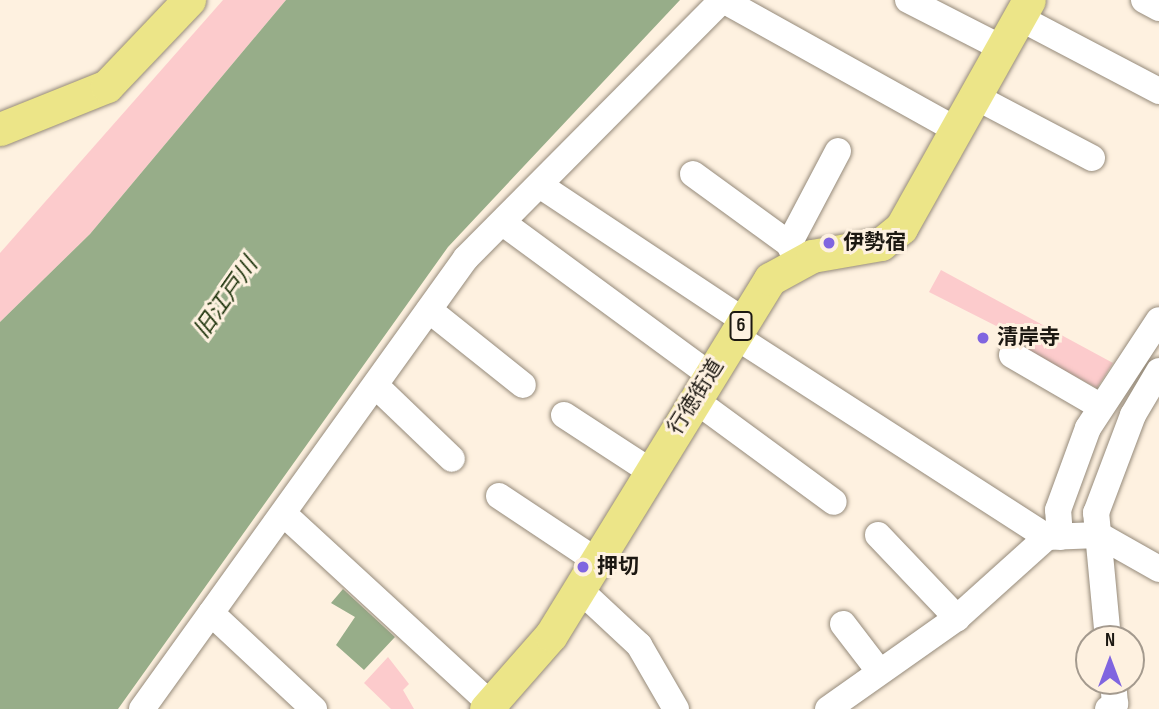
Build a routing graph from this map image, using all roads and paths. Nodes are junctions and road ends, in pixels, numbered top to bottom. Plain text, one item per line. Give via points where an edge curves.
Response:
1 (189, 0) edge
2 (723, 0) edge
3 (908, 0) edge
4 (1144, 0) edge
5 (1159, 8) edge
6 (1024, 9) edge
7 (1002, 48) junction
8 (1159, 92) edge
9 (976, 97) junction
10 (0, 128) edge
11 (957, 130) junction
12 (838, 151) dead end
13 (1092, 158) dead end
14 (693, 174) dead end
15 (541, 186) junction
16 (503, 222) junction
17 (793, 252) junction
18 (429, 310) junction
19 (1159, 320) edge
20 (740, 328) junction
21 (1012, 355) dead end
22 (1159, 371) edge
23 (523, 385) dead end
24 (376, 386) junction
25 (702, 388) junction
26 (1100, 406) junction
27 (564, 415) dead end
28 (452, 459) dead end
29 (650, 471) junction
30 (499, 496) dead end
31 (835, 502) dead end
32 (285, 515) junction
33 (878, 535) dead end
34 (1100, 535) junction
35 (1054, 537) junction
36 (597, 561) junction
37 (1159, 569) edge
38 (580, 590) junction
39 (211, 613) junction
40 (957, 618) junction
41 (843, 624) dead end
42 (1107, 625) edge
43 (879, 671) junction
44 (491, 707) edge
45 (142, 709) edge
46 (314, 709) edge
47 (676, 709) edge
48 (828, 709) edge

1 - 10 main road via 107,86
2 - 11 street
2 - 15 street
3 - 7 street
4 - 5 street
6 - 7 main road, 行徳街道 / 6
6 - 8 street
7 - 9 main road, 行徳街道 / 6
9 - 11 main road, 行徳街道 / 6
9 - 13 street
11 - 17 main road, 行徳街道 / 6 via 891,238 868,249
12 - 17 street
14 - 17 street
15 - 16 street
15 - 20 street
16 - 18 street
16 - 25 street
17 - 20 main road, 行徳街道 / 6
18 - 23 street
18 - 24 street
19 - 26 street
20 - 25 main road, 行徳街道 / 6
20 - 35 street
21 - 26 street
22 - 34 street via 1133,415 1099,500
24 - 28 street
24 - 32 street
25 - 29 main road, 行徳街道 / 6
25 - 31 street
26 - 35 street via 1058,509
27 - 29 street
29 - 36 main road, 行徳街道 / 6
30 - 36 street
32 - 39 street
32 - 44 street
33 - 40 street
34 - 35 street
34 - 37 street
34 - 42 street
35 - 40 street
36 - 38 main road, 行徳街道 / 6
38 - 44 main road, 行徳街道 / 6
38 - 47 street via 639,645
39 - 45 street
39 - 46 street
40 - 43 street
41 - 43 street
43 - 48 street

